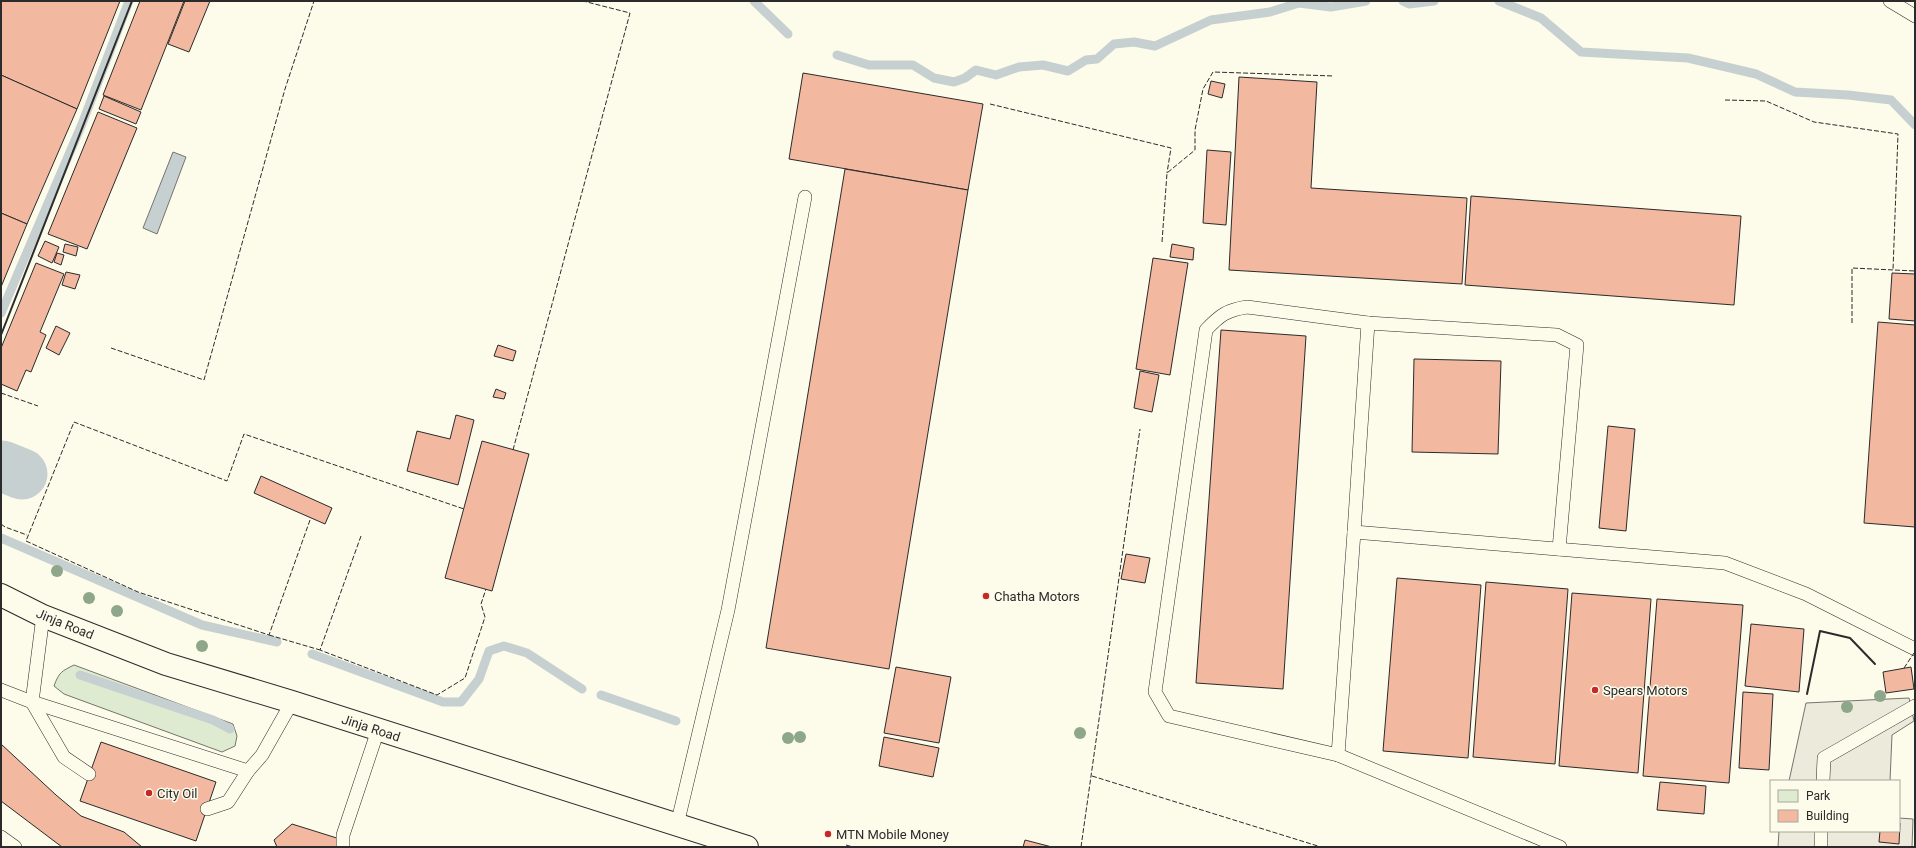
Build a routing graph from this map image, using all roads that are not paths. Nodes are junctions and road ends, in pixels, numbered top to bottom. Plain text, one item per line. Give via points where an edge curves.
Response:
1 (1890, 1) edge
2 (1915, 16) edge
3 (806, 197) dead end
4 (1368, 323) junction
5 (1354, 532) junction
6 (1559, 549) junction
7 (1, 595) edge
8 (43, 616) junction
9 (1915, 649) edge
10 (1, 690) edge
11 (32, 702) junction
12 (292, 702) junction
13 (1915, 706) edge
14 (378, 730) junction
15 (1338, 755) junction
16 (248, 771) junction
17 (90, 774) dead end
18 (1823, 780) edge
19 (207, 809) dead end
20 (677, 825) junction
21 (1821, 832) edge
22 (1, 837) edge
23 (15, 847) edge
24 (343, 847) edge
25 (747, 847) edge
26 (1560, 847) edge
27 (1820, 847) edge

1 - 2 lane
3 - 20 lane via 728,610
4 - 5 lane
4 - 6 lane via 1557,335 1577,345
4 - 15 lane via 1248,307 1232,309 1206,330 1155,692 1170,716
5 - 6 lane
5 - 15 lane
6 - 9 lane via 1725,563 1806,594
7 - 8 highway, Jinja Road
8 - 11 lane
8 - 12 highway, Jinja Road via 166,664
10 - 11 lane
11 - 16 lane
11 - 17 lane via 64,757
12 - 14 highway, Jinja Road
12 - 16 lane via 262,755
13 - 18 lane via 1824,758
14 - 20 highway, Jinja Road
14 - 24 lane via 343,835
15 - 26 lane
16 - 19 lane via 228,802
20 - 25 highway, Jinja Road
21 - 27 lane
22 - 23 lane

